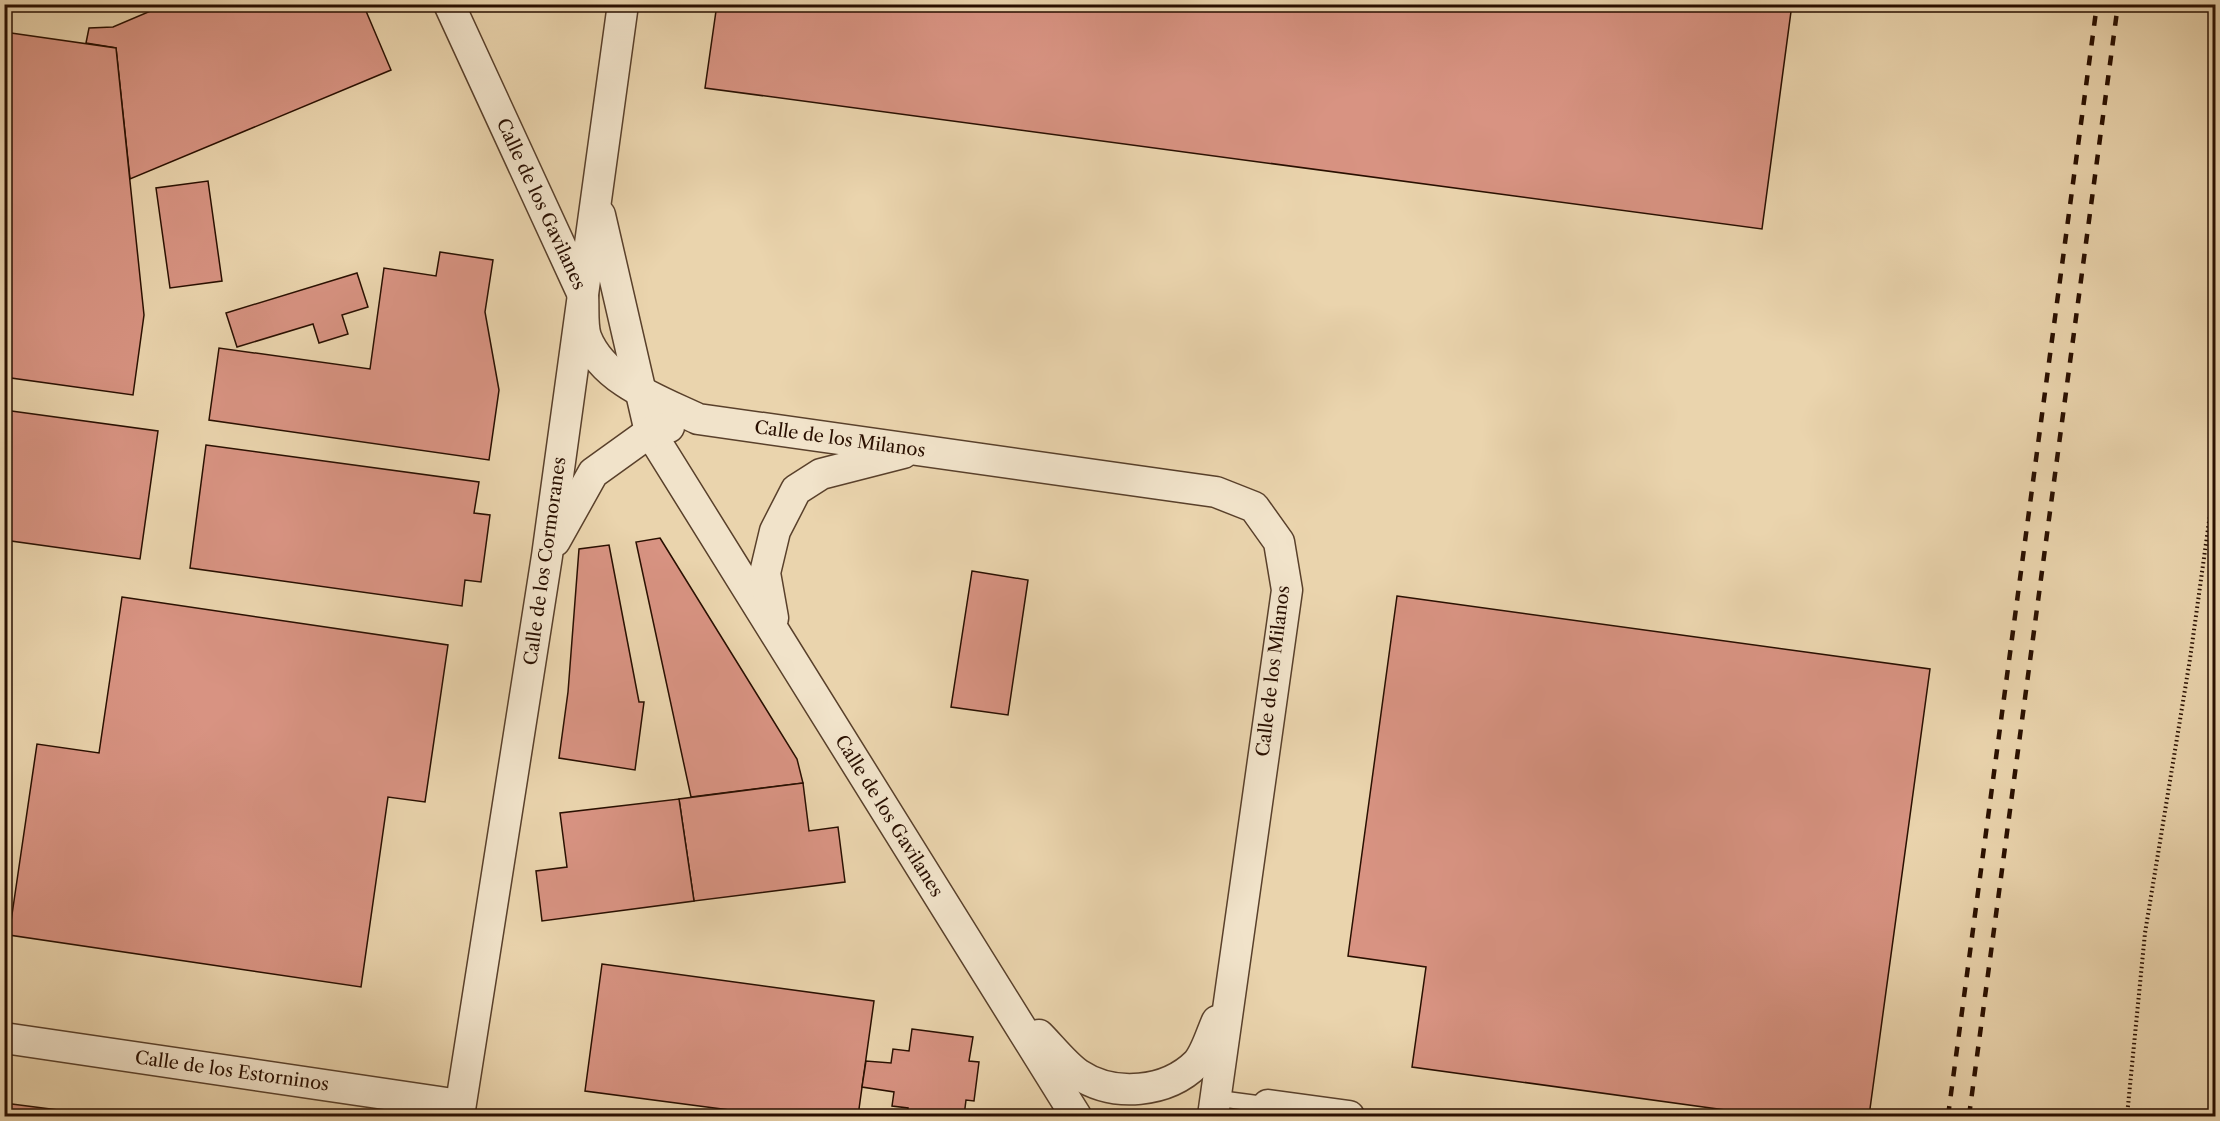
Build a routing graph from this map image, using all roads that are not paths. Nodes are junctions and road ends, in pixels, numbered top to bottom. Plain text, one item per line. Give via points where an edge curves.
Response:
1 (449, 4) edge
2 (623, 4) edge
3 (596, 198) junction
4 (583, 295) junction
5 (640, 391) junction
6 (698, 419) junction
7 (650, 432) junction
8 (917, 449) junction
9 (547, 556) junction
10 (775, 632) junction
11 (1230, 994) junction
12 (1004, 999) junction
13 (4, 1038) edge
14 (1268, 1105) joint
15 (1214, 1107) edge
16 (460, 1111) edge
17 (1076, 1116) edge
18 (1349, 1116) edge

1 - 4 street, Calle de los Gavilanes
2 - 3 street, Calle de los Cormoranes
3 - 4 street, Calle de los Cormoranes
3 - 5 street, Calle de los Gavilanes
4 - 5 street, Calle de los Gavilanes via 586,336 601,364
4 - 9 street, Calle de los Cormoranes
5 - 6 street, Calle de los Gavilanes
5 - 7 street, Calle de los Gavilanes
6 - 7 street
6 - 8 street, Calle de los Milanos
7 - 9 street via 593,473
7 - 10 street, Calle de los Gavilanes
8 - 10 street, Calle de los Gavilanes via 820,474 796,490 776,531 765,573
8 - 11 street, Calle de los Milanos via 1216,492 1254,507 1279,542 1287,590
9 - 16 street, Calle de los Cormoranes
10 - 12 street, Calle de los Gavilanes
11 - 12 street, Calle de los Gavilanes via 1198,1062 1170,1083 1143,1090 1104,1086 1078,1074
11 - 15 street, Calle de los Milanos
12 - 17 street, Calle de los Gavilanes
13 - 16 street, Calle de los Estorninos
14 - 15 lane
14 - 18 street

